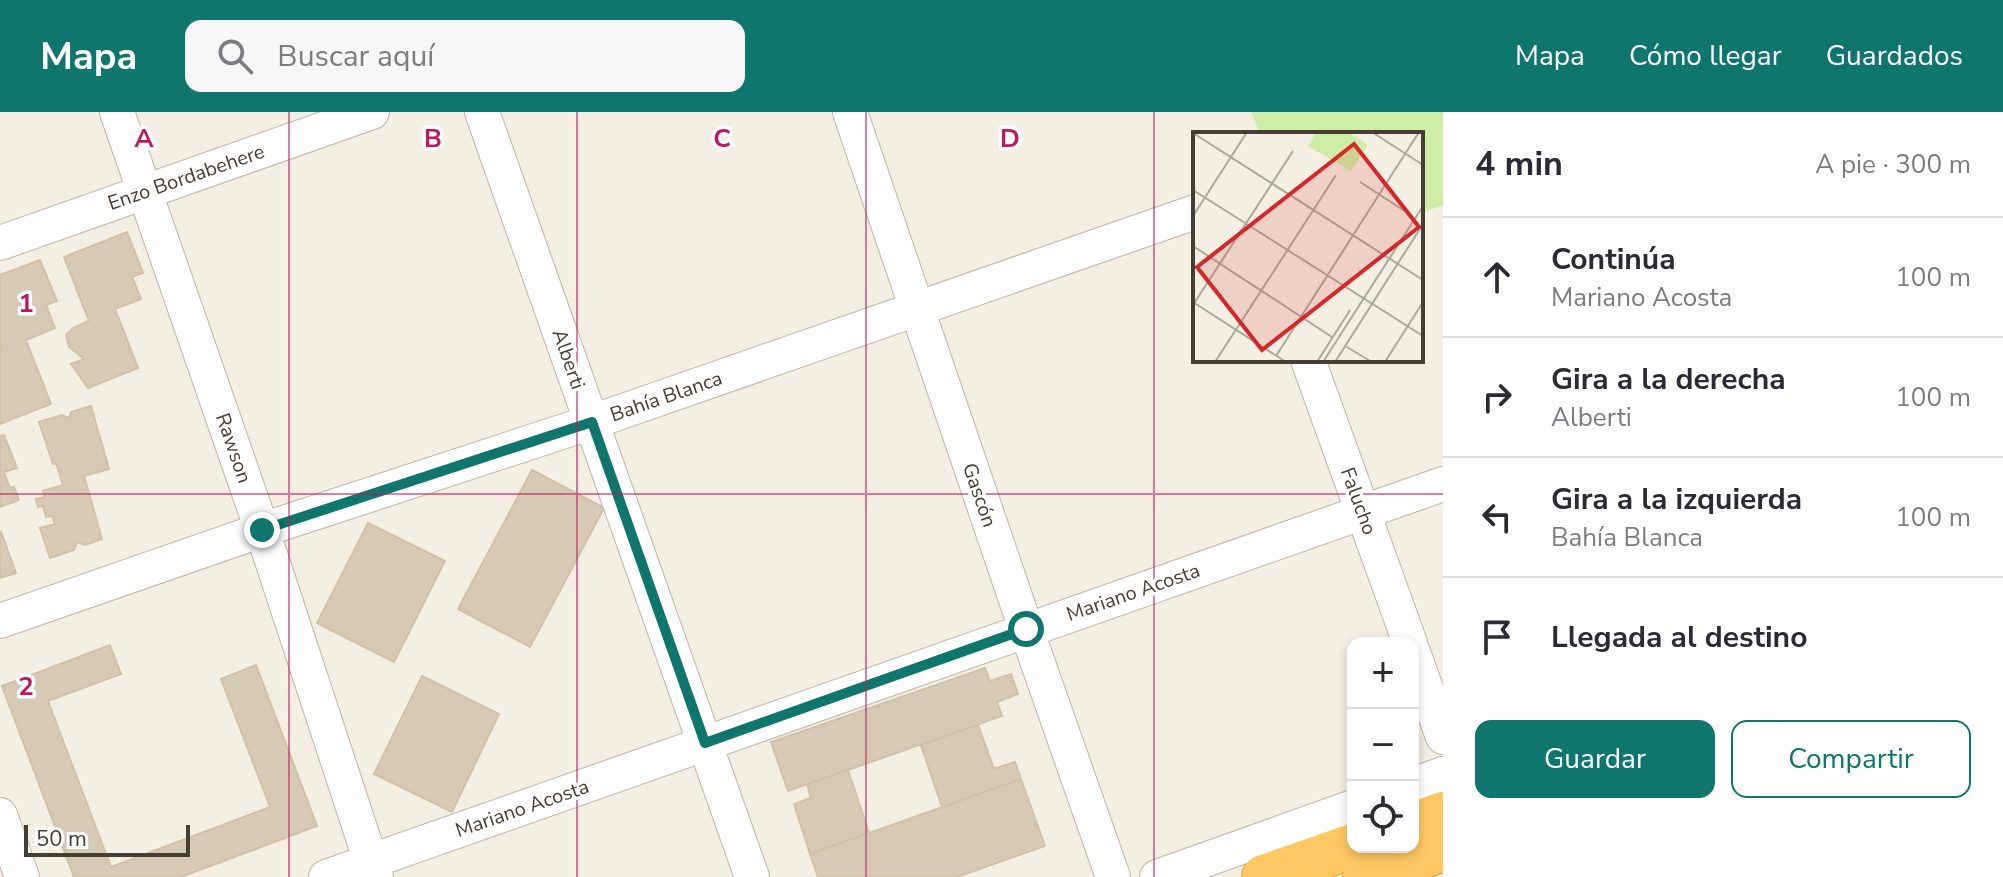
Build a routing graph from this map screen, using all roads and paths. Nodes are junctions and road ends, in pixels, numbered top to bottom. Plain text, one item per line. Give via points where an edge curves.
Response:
1 (117, 112) edge
2 (372, 112) edge
3 (482, 112) edge
4 (850, 112) edge
5 (146, 192) junction
6 (1193, 213) edge
7 (0, 243) edge
8 (917, 308) junction
9 (1309, 362) edge
10 (592, 422) junction
11 (1443, 484) edge
12 (1363, 513) junction
13 (262, 530) junction
14 (0, 621) edge
15 (1026, 629) junction
16 (1408, 637) edge
17 (1419, 669) edge
18 (1443, 737) edge
19 (705, 743) junction
20 (1443, 774) edge
21 (1419, 783) edge
22 (1347, 809) edge
23 (1443, 814) edge
24 (0, 815) edge
25 (1419, 823) edge
26 (1347, 848) edge
27 (1443, 849) edge
28 (373, 869) edge
29 (22, 877) edge
30 (326, 877) edge
31 (752, 877) edge
32 (1113, 877) edge
33 (1157, 877) edge
34 (1264, 877) edge
35 (1365, 877) edge

1 - 5 street, Rawson
2 - 5 street, Enzo Bordabehere
3 - 10 street, Alberti
4 - 8 street, Gascón
5 - 7 street, Enzo Bordabehere
5 - 13 street, Rawson
6 - 8 street, Bahía Blanca
8 - 10 street, Bahía Blanca
8 - 15 street, Gascón
9 - 12 street, Falucho
10 - 13 street, Bahía Blanca
10 - 19 street, Alberti
11 - 12 street, Mariano Acosta
12 - 15 street, Mariano Acosta
12 - 16 street, Falucho
13 - 14 street, Bahía Blanca
13 - 28 street, Rawson
15 - 19 street, Mariano Acosta
15 - 32 street, Gascón
17 - 18 street
19 - 28 street, Mariano Acosta
19 - 31 street, Alberti
20 - 21 street
22 - 33 street
23 - 25 highway
24 - 29 street
26 - 34 highway
27 - 35 highway
28 - 30 street, Mariano Acosta

